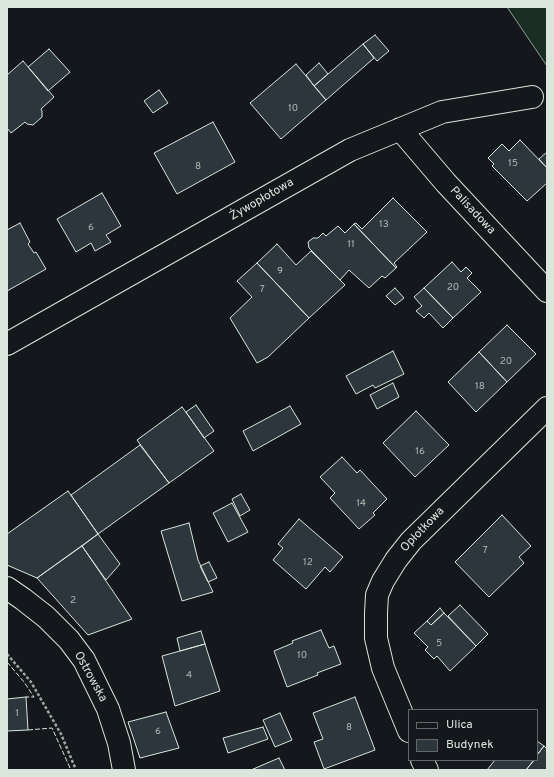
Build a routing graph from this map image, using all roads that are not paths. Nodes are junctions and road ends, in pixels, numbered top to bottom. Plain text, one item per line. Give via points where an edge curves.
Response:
1 (532, 97) dead end
2 (400, 129) junction
3 (547, 291) edge
4 (7, 344) edge
5 (547, 408) edge
6 (7, 588) edge
7 (408, 728) edge
8 (422, 761) edge
9 (124, 770) edge
10 (427, 770) edge

1 - 2 street, Żywopłotowa via 442,112
2 - 3 street, Palisadowa via 446,183
2 - 4 street, Żywopłotowa via 350,150
5 - 7 street, Opłotkowa via 411,541 383,581 378,595 376,638 384,668
6 - 9 street, Ostrowska via 46,617 69,640 84,660 108,709 119,743
8 - 10 street

